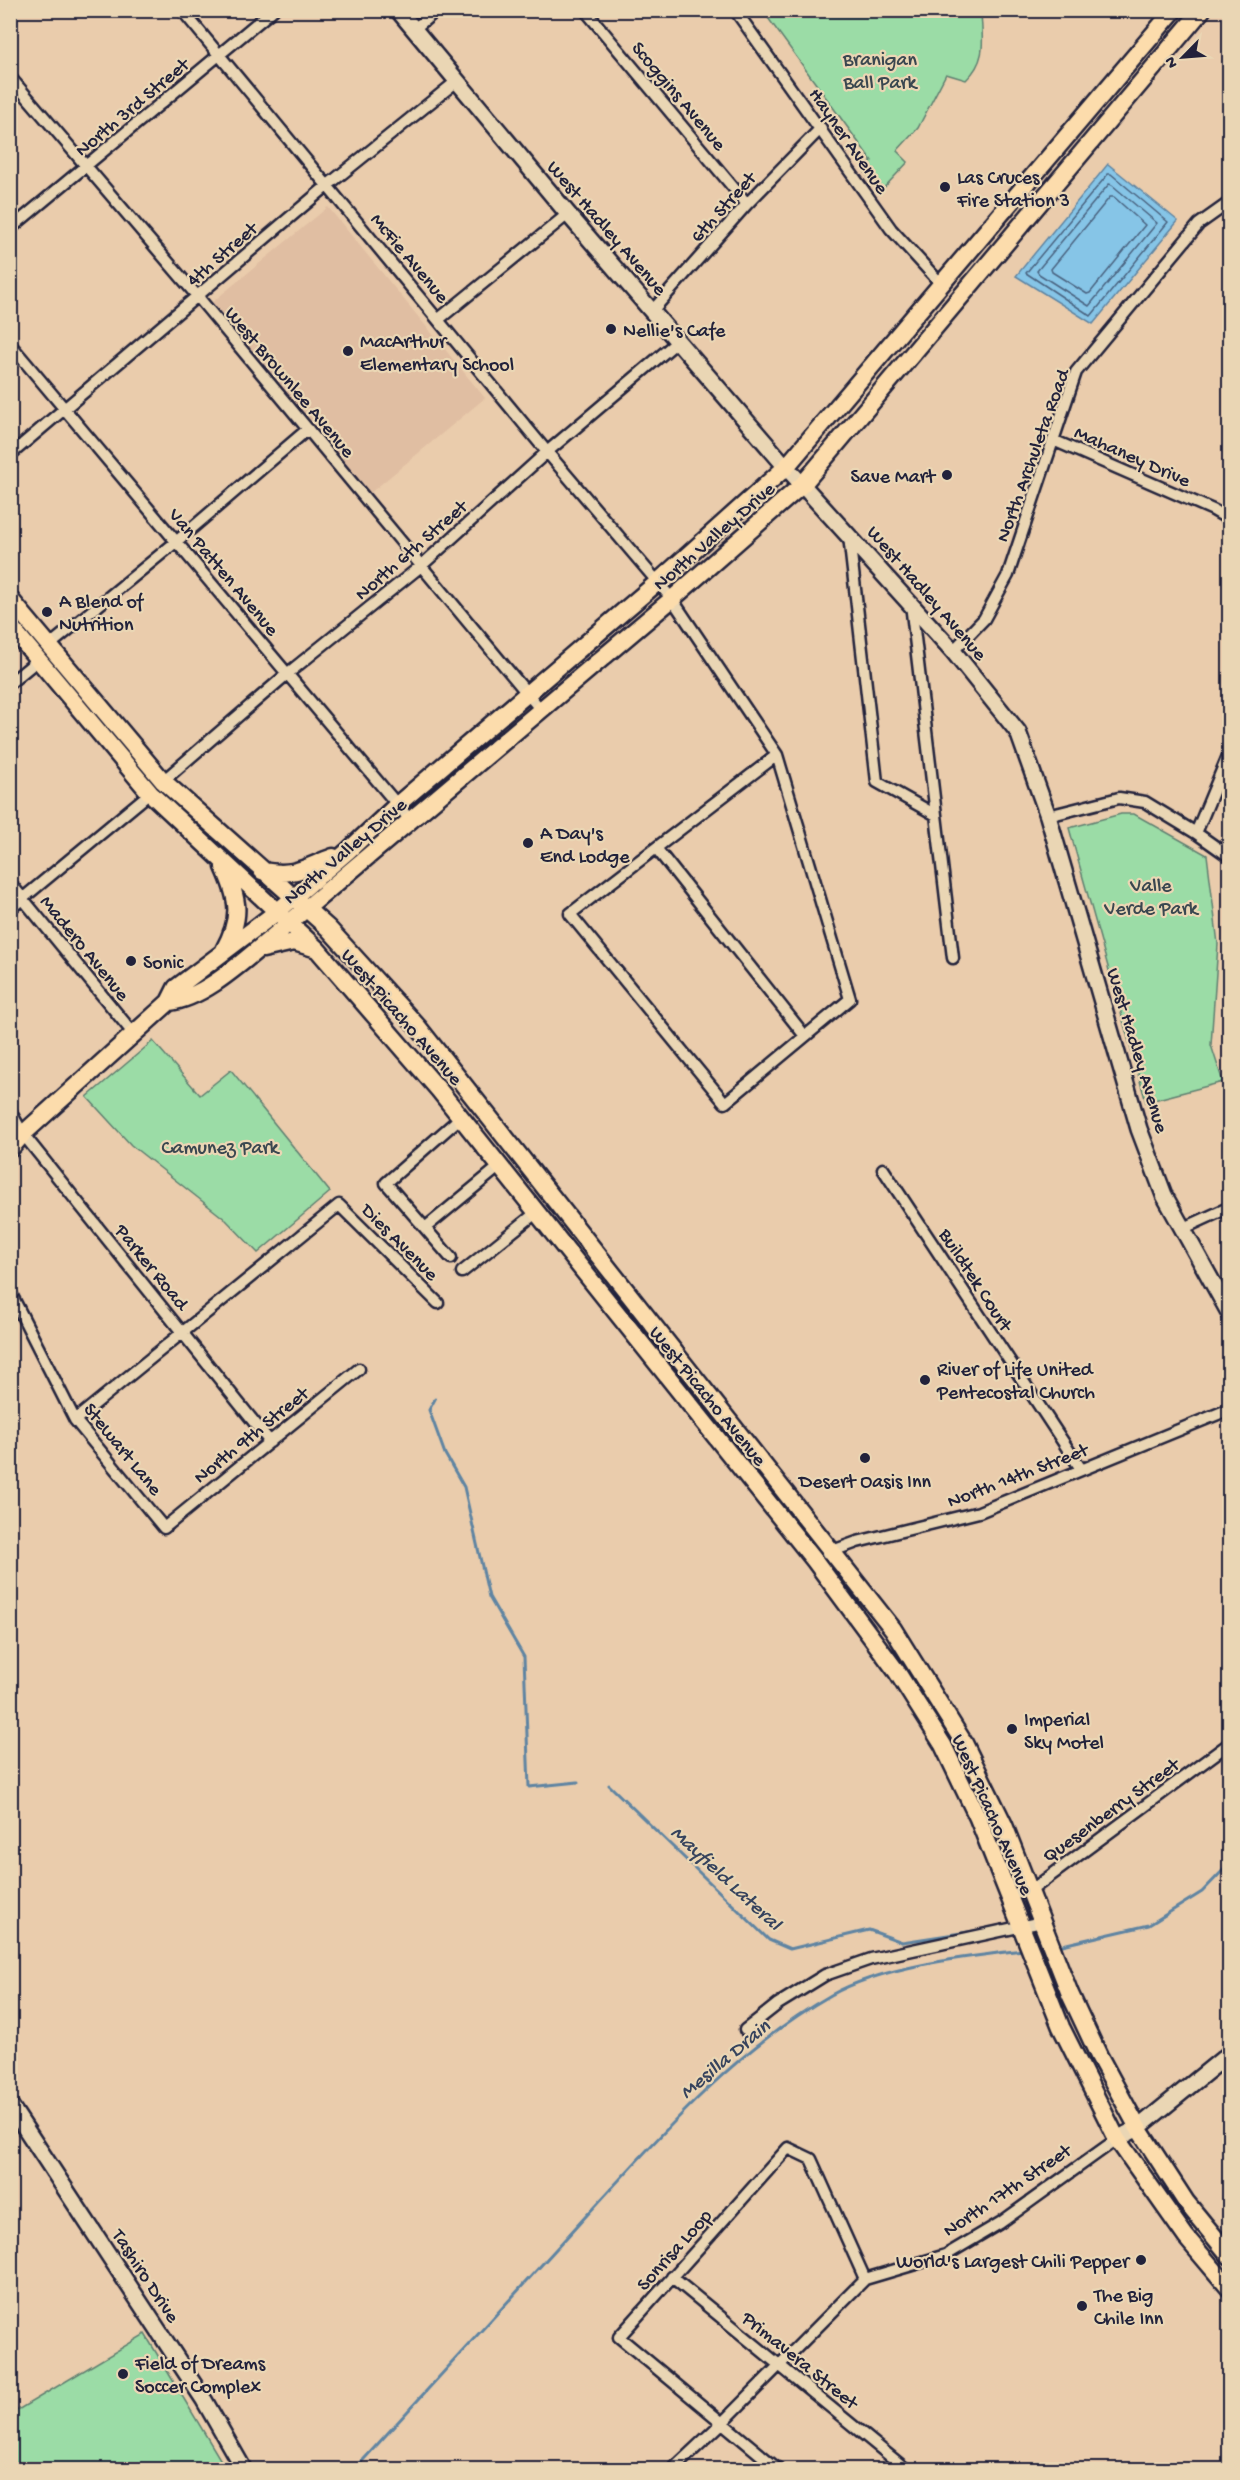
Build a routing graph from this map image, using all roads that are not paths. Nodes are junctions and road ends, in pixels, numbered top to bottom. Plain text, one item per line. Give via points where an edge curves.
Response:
1 (182, 10) edge
2 (273, 10) edge
3 (398, 10) edge
4 (437, 10) edge
5 (585, 10) edge
6 (735, 10) edge
7 (1174, 10) edge
8 (1202, 10) edge
9 (414, 29) junction
10 (220, 56) junction
11 (10, 77) edge
12 (457, 81) junction
13 (821, 128) junction
14 (86, 166) junction
15 (328, 185) junction
16 (1230, 202) edge
17 (747, 204) junction
18 (568, 214) junction
19 (10, 229) edge
20 (942, 285) junction
21 (198, 297) junction
22 (652, 311) junction
23 (439, 319) junction
24 (678, 341) junction
25 (10, 344) edge
26 (65, 409) junction
27 (308, 429) junction
28 (1053, 440) junction
29 (547, 452) junction
30 (10, 455) edge
31 (786, 467) junction
32 (804, 484) junction
33 (1230, 520) edge
34 (849, 534) junction
35 (177, 542) junction
36 (421, 567) junction
37 (659, 581) junction
38 (10, 599) edge
39 (672, 599) junction
40 (911, 604) junction
41 (10, 626) edge
42 (50, 645) junction
43 (953, 651) junction
44 (38, 660) junction
45 (287, 674) junction
46 (10, 683) edge
47 (527, 694) junction
48 (541, 710) junction
49 (1230, 751) edge
50 (777, 755) junction
51 (163, 781) junction
52 (150, 793) junction
53 (397, 805) junction
54 (936, 815) junction
55 (1048, 816) junction
56 (411, 821) junction
57 (1196, 833) junction
58 (656, 848) junction
59 (348, 851) junction
60 (1230, 857) edge
61 (221, 861) junction
62 (262, 871) junction
63 (10, 883) edge
64 (333, 886) junction
65 (23, 898) junction
66 (300, 903) junction
67 (10, 909) edge
68 (284, 916) junction
69 (328, 928) junction
70 (317, 949) junction
71 (254, 952) junction
72 (222, 953) junction
73 (953, 958) dead end
74 (170, 1002) junction
75 (133, 1033) junction
76 (805, 1036) junction
77 (10, 1111) edge
78 (461, 1117) junction
79 (23, 1134) junction
80 (10, 1149) edge
81 (500, 1166) junction
82 (883, 1169) dead end
83 (1230, 1207) edge
84 (537, 1212) junction
85 (425, 1228) junction
86 (1182, 1229) junction
87 (451, 1258) dead end
88 (462, 1272) dead end
89 (10, 1292) edge
90 (438, 1303) dead end
91 (1230, 1314) edge
92 (182, 1331) junction
93 (359, 1369) dead end
94 (1230, 1409) edge
95 (75, 1420) junction
96 (270, 1442) junction
97 (1081, 1470) junction
98 (164, 1528) joint
99 (832, 1550) junction
100 (815, 1561) junction
101 (1230, 1743) edge
102 (1030, 1890) junction
103 (1008, 1895) junction
104 (1042, 1922) junction
105 (1022, 1928) junction
106 (745, 2030) dead end
107 (1230, 2054) edge
108 (10, 2105) edge
109 (1138, 2128) junction
110 (1117, 2139) junction
111 (1230, 2256) edge
112 (672, 2277) junction
113 (865, 2279) junction
114 (1230, 2289) edge
115 (779, 2364) junction
116 (722, 2423) junction
117 (244, 2469) edge
118 (672, 2469) edge
119 (779, 2469) edge
120 (907, 2469) edge

1 - 10 street, McFie Avenue
2 - 10 street, North 3rd Street
3 - 9 street, West Hadley Avenue
4 - 9 street
5 - 17 street, Scoggins Avenue
6 - 13 street, Hayner Avenue
7 - 20 main road, North Valley Drive
8 - 32 main road, North Valley Drive
9 - 12 street, West Hadley Avenue
10 - 14 street, North 3rd Street
10 - 15 street, McFie Avenue
11 - 14 street, West Brownlee Avenue
12 - 15 street, 4th Street
12 - 18 street, West Hadley Avenue
13 - 17 street, 6th Street
13 - 20 street, Hayner Avenue via 891,229
14 - 19 street, North 3rd Street
14 - 21 street, West Brownlee Avenue
15 - 21 street, 4th Street
15 - 23 street, McFie Avenue
16 - 28 street, North Archuleta Road via 1199,224 1077,372
17 - 22 street, 6th Street
18 - 22 street, West Hadley Avenue
18 - 23 street
20 - 31 main road, North Valley Drive
21 - 26 street, 4th Street
21 - 27 street, West Brownlee Avenue
22 - 24 street, West Hadley Avenue
23 - 29 street, McFie Avenue
24 - 29 street, North 6th Street
24 - 31 street, West Hadley Avenue
25 - 26 street, Van Patten Avenue
26 - 30 street, 4th Street
26 - 35 street, Van Patten Avenue
27 - 35 street
27 - 36 street, West Brownlee Avenue
28 - 33 street, Mahaney Drive
28 - 43 street, North Archuleta Road via 1008,575 984,619
29 - 36 street, North 6th Street
29 - 37 street, McFie Avenue
31 - 32 street, West Hadley Avenue
31 - 37 main road, North Valley Drive
32 - 34 street, West Hadley Avenue
32 - 39 main road, North Valley Drive
34 - 40 street, West Hadley Avenue
34 - 54 street via 877,782
35 - 42 street
35 - 45 street, Van Patten Avenue
36 - 45 street, North 6th Street
36 - 47 street, West Brownlee Avenue
37 - 39 street, McFie Avenue
37 - 47 main road, North Valley Drive
38 - 42 main road, West Picacho Avenue
39 - 48 main road, North Valley Drive
39 - 50 street, McFie Avenue
40 - 43 street, West Hadley Avenue
40 - 54 street
41 - 44 main road, West Picacho Avenue
42 - 51 main road, West Picacho Avenue
43 - 55 street, West Hadley Avenue via 1018,732
44 - 46 street
44 - 52 main road, West Picacho Avenue
45 - 51 street, North 6th Street
45 - 53 street, Van Patten Avenue
47 - 48 street, West Brownlee Avenue
47 - 53 main road, North Valley Drive
48 - 56 main road, North Valley Drive
49 - 57 street
50 - 58 street
50 - 76 street, McFie Avenue via 850,999
51 - 62 main road, West Picacho Avenue
52 - 61 main road, West Picacho Avenue
52 - 65 street
53 - 56 street, Van Patten Avenue
53 - 59 main road, North Valley Drive
54 - 73 street
55 - 57 street via 1119,798 1145,802
55 - 86 street, West Hadley Avenue via 1139,1129 1164,1195
56 - 64 main road, North Valley Drive
57 - 60 street
58 - 76 street
58 - 76 street via 570,914 724,1103
59 - 62 main road via 296,873
59 - 66 main road, North Valley Drive
61 - 68 main road, West Picacho Avenue
61 - 72 main road via 235,891 238,912
62 - 66 main road, West Picacho Avenue
63 - 65 street, Madero Avenue
64 - 66 main road, North Valley Drive
64 - 69 main road via 324,913
65 - 67 street
65 - 75 street, Madero Avenue
66 - 68 main road, North Valley Drive
66 - 69 main road, West Picacho Avenue
68 - 70 main road, West Picacho Avenue
68 - 71 main road, North Valley Drive
68 - 72 main road, North Valley Drive
69 - 99 main road, West Picacho Avenue via 418,1027
70 - 71 main road via 294,942
70 - 78 main road, West Picacho Avenue
71 - 74 main road, North Valley Drive via 186,1000
72 - 74 main road, North Valley Drive via 176,988
74 - 75 main road, North Valley Drive
75 - 79 main road, North Valley Drive
77 - 79 street, Parker Road
78 - 81 main road, West Picacho Avenue
78 - 85 street via 386,1183
79 - 80 main road, North Valley Drive
79 - 92 street, Parker Road
81 - 84 main road, West Picacho Avenue
81 - 85 street
82 - 97 street, Buildtek Court
83 - 86 street
84 - 88 street
84 - 100 main road, West Picacho Avenue
85 - 87 street
86 - 91 street, West Hadley Avenue
89 - 95 street, Stewart Lane
90 - 92 street, Dies Avenue via 339,1205
92 - 95 street
92 - 96 street, Parker Road
93 - 96 street, North 9th Street
94 - 97 street, North 14th Street
95 - 98 street, Stewart Lane
96 - 98 street, North 9th Street
97 - 99 street, North 14th Street via 979,1512
99 - 100 street, North 14th Street
99 - 102 main road, West Picacho Avenue via 893,1629 964,1743
100 - 103 main road, West Picacho Avenue via 897,1672 943,1745 978,1818
101 - 102 street, Quesenberry Street
102 - 103 street, Quesenberry Street
102 - 104 main road, West Picacho Avenue
103 - 105 main road, West Picacho Avenue
104 - 105 street
104 - 109 main road, West Picacho Avenue via 1099,2056
105 - 106 street via 871,1959 825,1975
105 - 110 main road, West Picacho Avenue via 1061,2027
107 - 109 street, North 17th Street
108 - 117 street, Tashiro Drive via 204,2400
109 - 110 street, North 17th Street
109 - 111 main road, West Picacho Avenue via 1186,2202
110 - 113 street, North 17th Street via 1000,2223 946,2255
110 - 114 main road, West Picacho Avenue via 1186,2237
112 - 113 street, Sonrisa Loop via 788,2148 811,2159
112 - 115 street, Primavera Street
112 - 116 street, Sonrisa Loop via 619,2337
113 - 115 street, North 17th Street
115 - 116 street, North 17th Street
115 - 120 street, Primavera Street
116 - 118 street, North 17th Street
116 - 119 street, Sonrisa Loop

